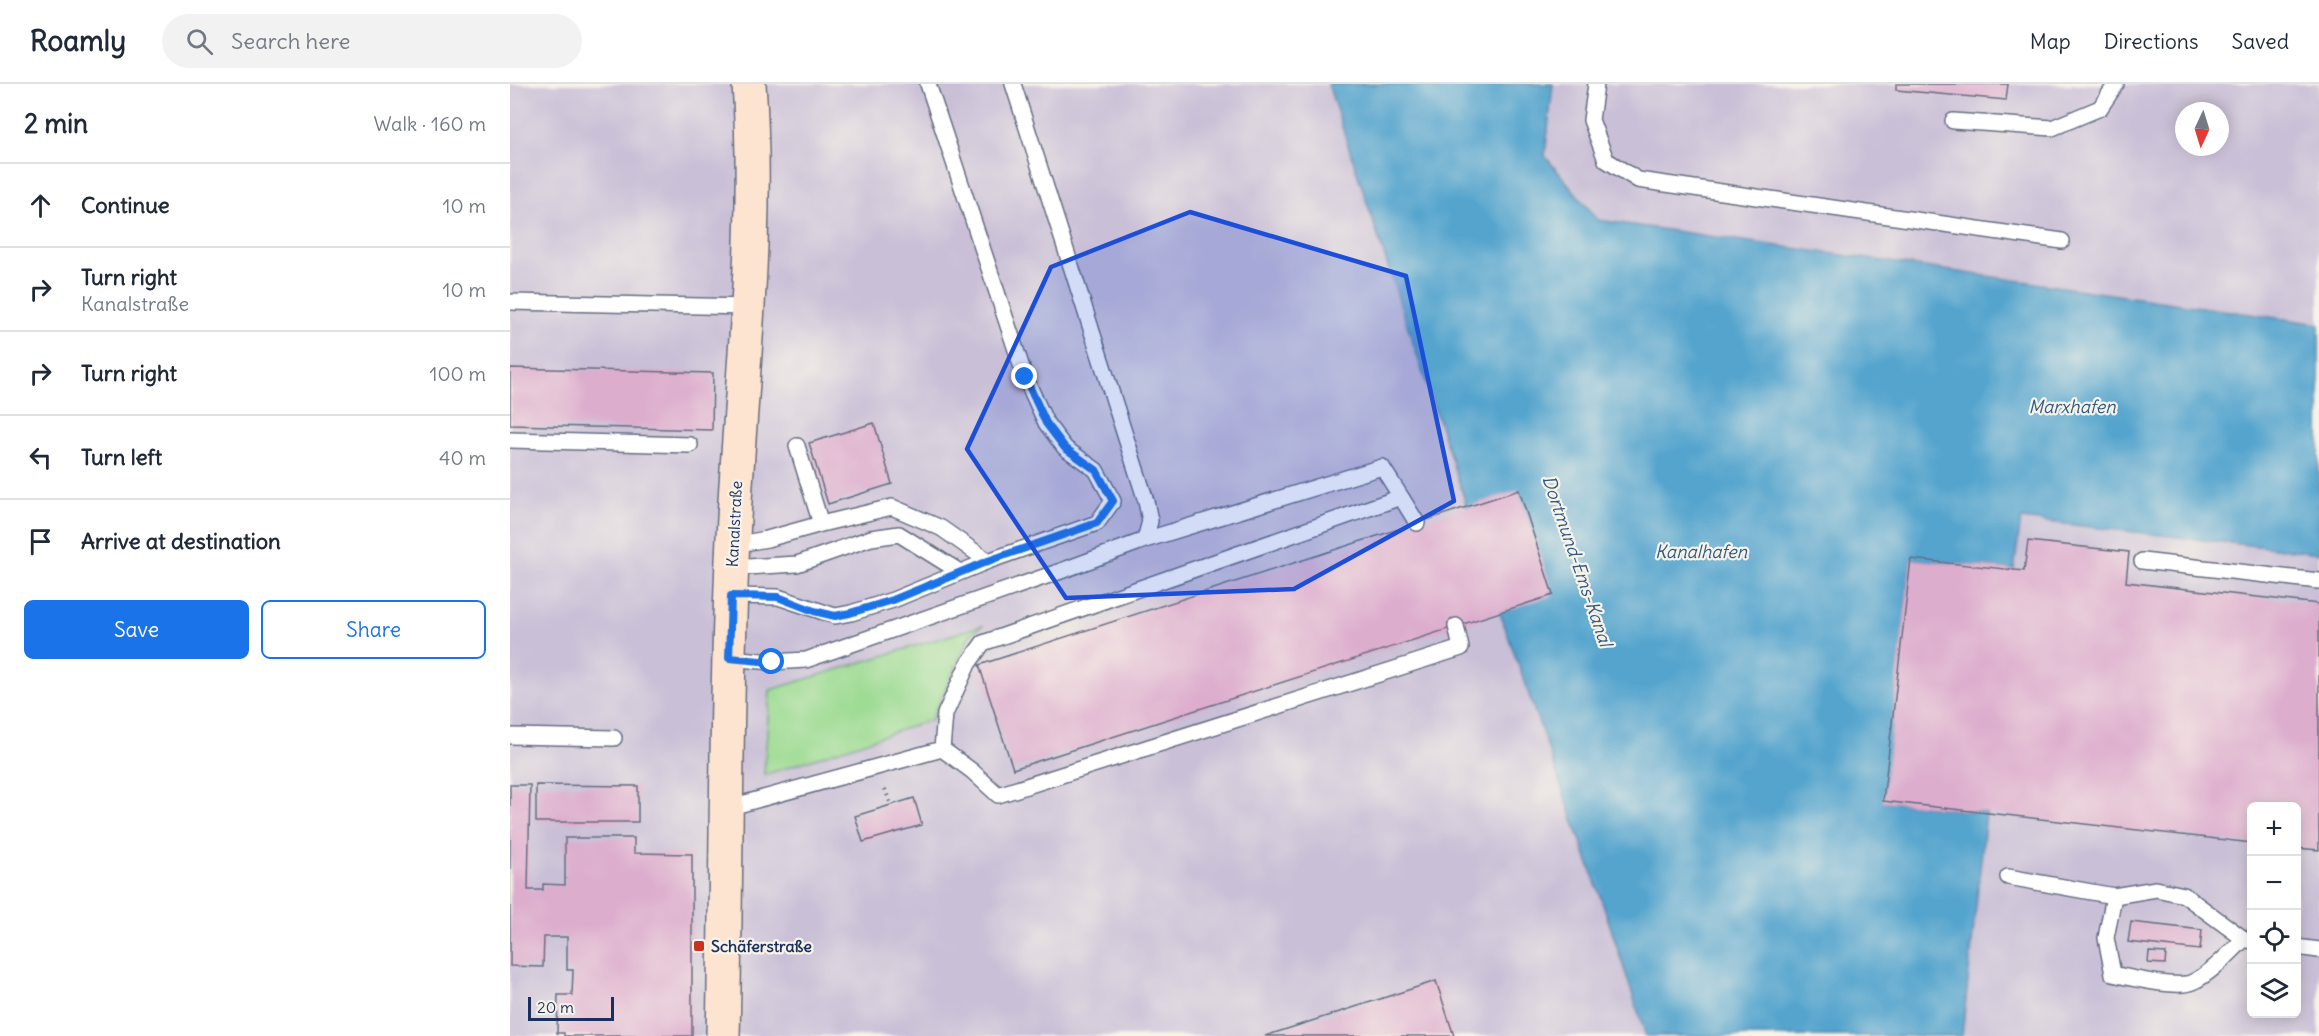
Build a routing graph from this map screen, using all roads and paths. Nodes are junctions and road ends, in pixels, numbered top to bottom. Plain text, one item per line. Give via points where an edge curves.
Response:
1 (749, 84) edge
2 (928, 84) edge
3 (1013, 84) edge
4 (1596, 84) edge
5 (2116, 84) edge
6 (1953, 121) dead end
7 (2062, 241) dead end
8 (510, 302) edge
9 (748, 307) junction
10 (510, 440) edge
11 (690, 445) dead end
12 (797, 446) dead end
13 (1401, 497) junction
14 (1417, 523) dead end
15 (821, 524) junction
16 (1145, 540) junction
17 (988, 561) junction
18 (2142, 561) dead end
19 (732, 570) junction
20 (960, 572) junction
21 (2319, 580) edge
22 (1456, 626) dead end
23 (729, 658) junction
24 (510, 736) edge
25 (614, 738) dead end
26 (942, 749) junction
27 (885, 789) dead end
28 (891, 805) dead end
29 (727, 808) junction
30 (2008, 877) dead end
31 (2114, 896) junction
32 (2247, 939) edge
33 (2247, 941) edge
34 (2301, 948) edge
35 (2319, 950) edge
36 (723, 1036) edge

1 - 9 main road, Kanalstraße via 753,169
2 - 17 lane via 1025,377 1046,423 1065,448 1096,470 1113,501 1097,523
3 - 16 lane via 1146,501 1150,521
4 - 7 lane via 1591,120 1605,160 1638,180
5 - 6 lane via 2100,108 2052,128
8 - 9 lane
9 - 19 main road, Kanalstraße
10 - 11 lane
12 - 15 lane
13 - 14 lane
13 - 16 lane via 1382,467
13 - 26 lane via 984,643 968,664 945,714
15 - 17 lane via 892,507 941,528
15 - 19 lane via 767,539
16 - 23 lane via 806,660
17 - 20 lane
18 - 21 lane
19 - 20 lane via 796,564 871,538 898,534
19 - 20 lane via 778,597 835,616 893,600
19 - 23 main road, Kanalstraße
22 - 26 lane via 1461,648 998,795
23 - 29 main road, Kanalstraße
24 - 25 lane
26 - 29 lane
27 - 28 path
29 - 36 main road, Kanalstraße
30 - 31 lane
31 - 32 lane via 2156,889 2184,895
31 - 33 lane via 2106,938 2114,974 2156,983 2192,983
34 - 35 lane

